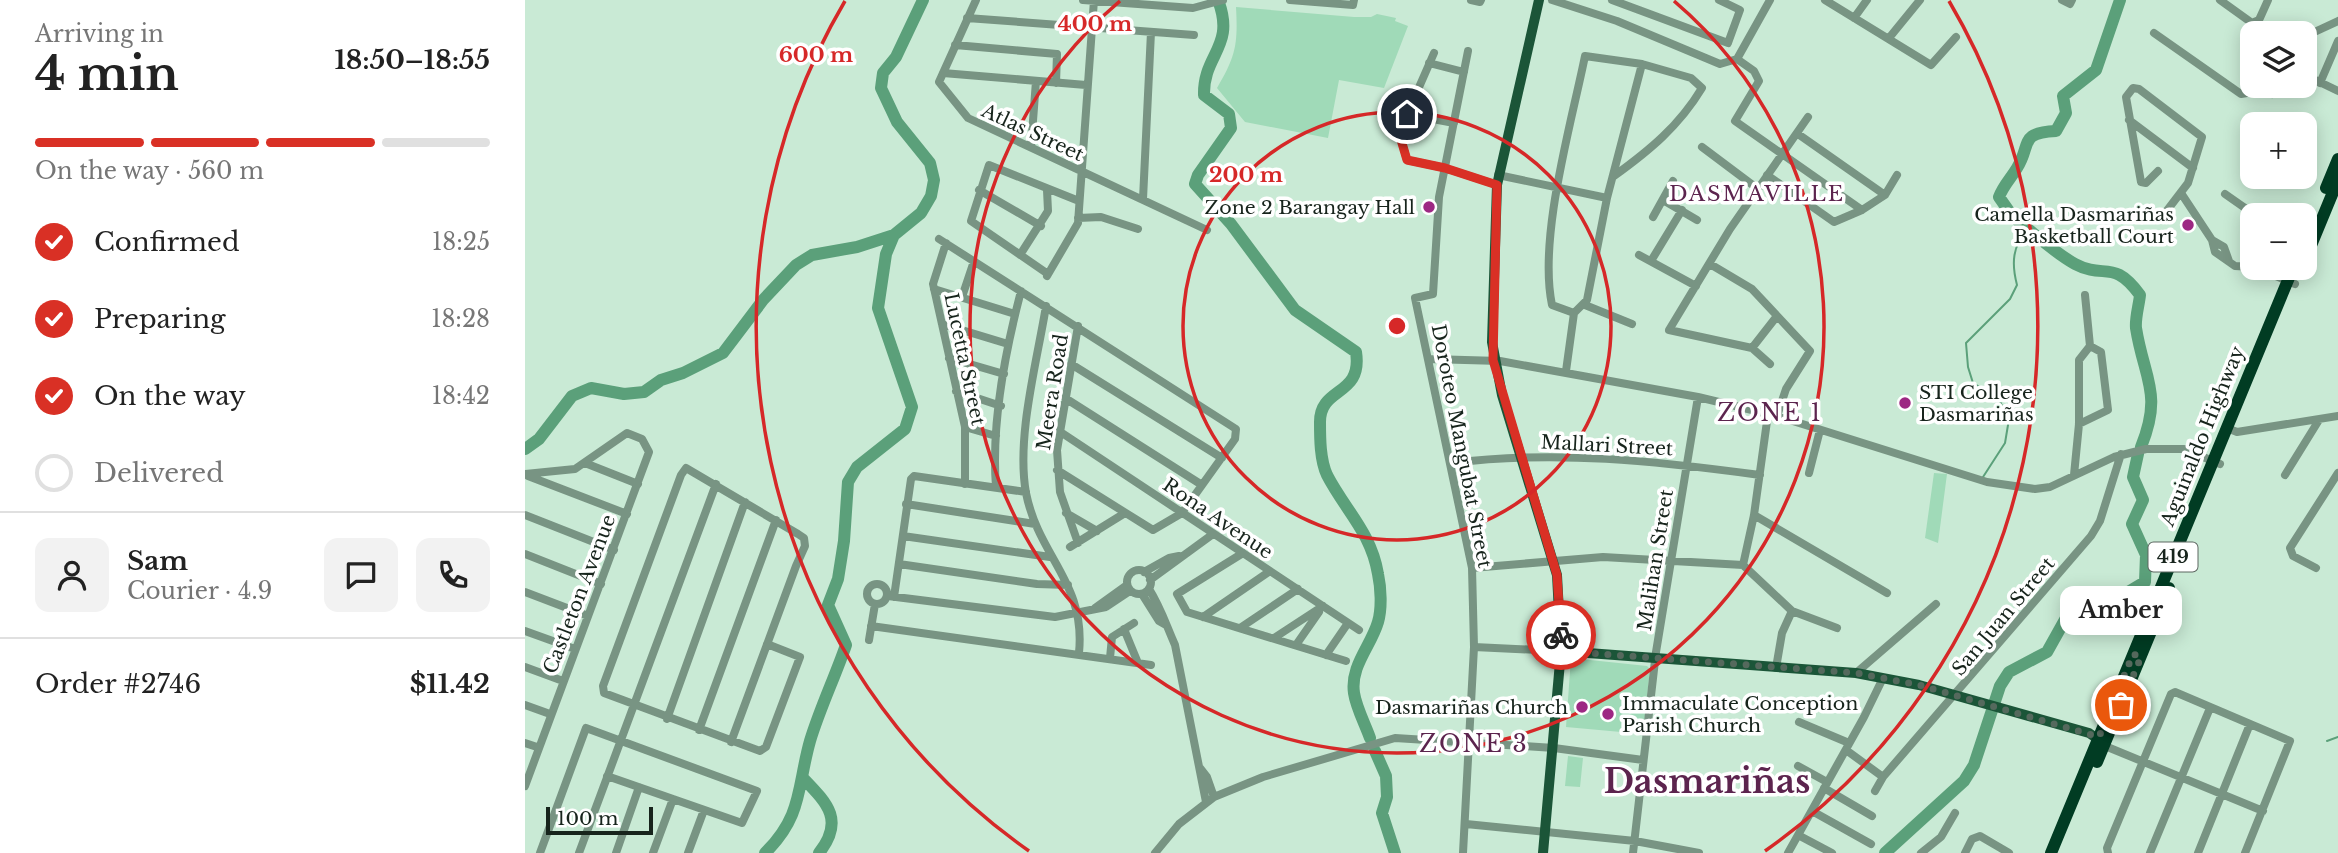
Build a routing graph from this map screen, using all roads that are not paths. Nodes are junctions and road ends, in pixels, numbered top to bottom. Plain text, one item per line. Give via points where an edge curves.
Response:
1 (975, 0) edge
2 (1083, 0) edge
3 (1094, 0) edge
4 (1223, 0) edge
5 (1290, 0) edge
6 (1354, 0) edge
7 (1471, 0) edge
8 (1481, 0) edge
9 (1539, 0) edge
10 (1552, 0) edge
11 (1612, 0) edge
12 (1719, 0) edge
13 (1770, 0) edge
14 (1825, 0) edge
15 (1867, 0) edge
16 (1920, 0) edge
17 (2062, 0) edge
18 (2073, 0) edge
19 (2220, 0) edge
20 (2269, 0) edge
21 (1733, 3) edge
22 (967, 18) junction
23 (1854, 18) junction
24 (2338, 21) edge
25 (1091, 28) junction
26 (2317, 31) edge
27 (1151, 32) junction
28 (2154, 33) dead end
29 (1194, 35) dead end
30 (1955, 37) dead end
31 (1889, 38) junction
32 (2338, 41) edge
33 (955, 45) junction
34 (1468, 51) dead end
35 (1434, 52) dead end
36 (1737, 59) junction
37 (1429, 63) junction
38 (1642, 64) junction
39 (1464, 72) junction
40 (943, 73) junction
41 (1036, 81) junction
42 (2317, 81) edge
43 (1056, 83) junction
44 (2320, 83) junction
45 (1086, 85) junction
46 (2338, 91) edge
47 (2240, 93) edge
48 (1407, 114) junction
49 (1808, 117) dead end
50 (2129, 120) junction
51 (1454, 123) junction
52 (1798, 134) junction
53 (1031, 147) junction
54 (1702, 147) dead end
55 (1782, 155) junction
56 (2338, 159) edge
57 (2193, 167) junction
58 (1445, 168) junction
59 (2158, 171) dead end
60 (1083, 173) junction
61 (1767, 175) junction
62 (1897, 175) dead end
63 (1613, 176) junction
64 (1497, 180) junction
65 (2338, 180) edge
66 (1673, 181) dead end
67 (1557, 187) junction
68 (1758, 189) junction
69 (979, 190) junction
70 (1047, 190) junction
71 (2181, 193) junction
72 (2225, 194) dead end
73 (1885, 195) junction
74 (1607, 198) junction
75 (1143, 199) junction
76 (1663, 200) junction
77 (1079, 201) junction
78 (2240, 204) edge
79 (1682, 210) junction
80 (1862, 210) junction
81 (2317, 210) edge
82 (1653, 217) dead end
83 (2162, 217) dead end
84 (1078, 218) junction
85 (1697, 220) dead end
86 (1041, 226) junction
87 (1138, 229) dead end
88 (1207, 230) dead end
89 (2317, 231) edge
90 (1020, 255) junction
91 (1639, 255) dead end
92 (974, 261) junction
93 (1651, 261) junction
94 (1710, 264) junction
95 (2240, 265) edge
96 (2291, 280) edge
97 (1696, 286) junction
98 (934, 289) junction
99 (1021, 290) junction
100 (2085, 295) dead end
101 (962, 297) junction
102 (1585, 305) junction
103 (1046, 306) junction
104 (1574, 313) junction
105 (1015, 314) junction
106 (1777, 316) junction
107 (942, 324) junction
108 (1632, 324) dead end
109 (1078, 326) junction
110 (1008, 344) junction
111 (2090, 346) junction
112 (1752, 348) junction
113 (949, 358) junction
114 (1430, 359) junction
115 (1493, 360) junction
116 (1071, 364) junction
117 (1770, 364) dead end
118 (1566, 371) junction
119 (1004, 373) junction
120 (956, 391) junction
121 (1698, 397) junction
122 (1065, 398) junction
123 (1001, 406) junction
124 (1773, 415) junction
125 (2338, 416) edge
126 (2319, 420) junction
127 (2079, 424) junction
128 (965, 428) junction
129 (2230, 429) junction
130 (1820, 430) junction
131 (1059, 431) junction
132 (996, 436) junction
133 (2121, 454) junction
134 (1520, 456) junction
135 (1222, 458) junction
136 (2217, 462) junction
137 (586, 463) junction
138 (1452, 463) junction
139 (1687, 465) junction
140 (1057, 470) junction
141 (1809, 473) dead end
142 (2338, 473) edge
143 (525, 475) edge
144 (1760, 475) junction
145 (2074, 475) junction
146 (2285, 475) dead end
147 (638, 484) junction
148 (716, 484) junction
149 (965, 484) junction
150 (1202, 485) junction
151 (996, 487) junction
152 (1026, 492) junction
153 (745, 502) junction
154 (906, 504) junction
155 (1066, 513) junction
156 (1125, 513) junction
157 (1182, 513) junction
158 (627, 514) junction
159 (525, 515) edge
160 (1754, 515) junction
161 (776, 520) junction
162 (1035, 524) junction
163 (1097, 531) junction
164 (1213, 534) junction
165 (903, 536) junction
166 (614, 550) junction
167 (1243, 553) junction
168 (525, 554) edge
169 (1179, 556) junction
170 (1050, 557) junction
171 (1553, 560) junction
172 (1671, 560) junction
173 (899, 564) junction
174 (1743, 565) junction
175 (1472, 568) junction
176 (2316, 568) dead end
177 (1270, 571) junction
178 (1145, 572) junction
179 (601, 584) junction
180 (1068, 584) junction
181 (1129, 588) junction
182 (1147, 588) junction
183 (1297, 589) junction
184 (525, 592) edge
185 (1887, 593) dead end
186 (891, 596) junction
187 (875, 604) junction
188 (1936, 604) dead end
189 (1323, 606) junction
190 (1792, 611) junction
191 (1079, 614) junction
192 (588, 616) junction
193 (1203, 617) junction
194 (1348, 623) junction
195 (1134, 624) dead end
196 (871, 626) junction
197 (1240, 628) junction
198 (1837, 628) dead end
199 (1124, 629) junction
200 (1359, 630) dead end
201 (525, 631) edge
202 (1274, 638) junction
203 (869, 640) dead end
204 (767, 644) junction
205 (1296, 645) junction
206 (1475, 647) junction
207 (575, 649) junction
208 (1561, 651) junction
209 (1079, 653) junction
210 (1326, 655) junction
211 (1110, 658) junction
212 (1655, 658) junction
213 (1346, 661) dead end
214 (1138, 663) junction
215 (1151, 665) dead end
216 (525, 667) edge
217 (1776, 668) junction
218 (1856, 673) junction
219 (1883, 678) junction
220 (563, 681) junction
221 (1956, 695) junction
222 (525, 705) edge
223 (633, 706) junction
224 (2210, 708) junction
225 (550, 714) junction
226 (667, 719) junction
227 (1799, 722) dead end
228 (2250, 724) junction
229 (699, 730) junction
230 (731, 741) junction
231 (2102, 741) junction
232 (620, 742) junction
233 (525, 743) edge
234 (1471, 743) junction
235 (537, 747) junction
236 (1847, 747) junction
237 (1554, 748) junction
238 (1643, 760) junction
239 (2142, 762) junction
240 (1798, 766) dead end
241 (1200, 768) junction
242 (607, 776) junction
243 (1883, 777) junction
244 (2181, 779) junction
245 (526, 782) edge
246 (1825, 785) junction
247 (639, 787) junction
248 (1875, 791) dead end
249 (2222, 796) junction
250 (1214, 797) junction
251 (673, 799) junction
252 (1206, 802) junction
253 (704, 810) junction
254 (1812, 811) junction
255 (2263, 811) junction
256 (1955, 813) dead end
257 (1872, 816) dead end
258 (1466, 824) junction
259 (1545, 832) junction
260 (1798, 835) junction
261 (1635, 841) junction
262 (1871, 844) dead end
263 (540, 853) edge
264 (579, 853) edge
265 (616, 853) edge
266 (653, 853) edge
267 (688, 853) edge
268 (1155, 853) edge
269 (1463, 853) edge
270 (1543, 853) edge
271 (1633, 853) edge
272 (1699, 853) edge
273 (1788, 853) edge
274 (1832, 853) edge
275 (1921, 853) edge
276 (1965, 853) edge
277 (2009, 853) edge
278 (2051, 853) edge
279 (2060, 853) edge
280 (2108, 853) edge
281 (2150, 853) edge
282 (2198, 853) edge
283 (2245, 853) edge

1 - 22 street
2 - 3 street
3 - 4 street via 1200,7
3 - 25 street
5 - 6 street via 1353,5
7 - 8 street
9 - 64 main road
10 - 36 street via 1617,21 1720,64
11 - 21 street via 1728,43 1740,10
12 - 21 street
13 - 36 street
14 - 23 street
15 - 23 street
16 - 31 street
17 - 18 street via 2070,4
19 - 20 street via 2252,23 2259,20
22 - 25 street
22 - 33 street
23 - 31 street
24 - 26 street
25 - 27 street
25 - 45 street
27 - 29 street
27 - 75 street
28 - 47 street
30 - 31 street via 1931,65
32 - 44 street
33 - 40 street
33 - 43 street via 1058,54
34 - 39 street
35 - 37 street
36 - 55 street via 1754,71 1759,81 1735,121
37 - 39 street
37 - 48 street
38 - 63 street
38 - 63 street via 1691,78 1702,88 1686,115 1658,143
38 - 67 street via 1585,56
39 - 51 street
40 - 41 street
40 - 53 street, Atlas Street via 939,82 968,118
41 - 43 street
41 - 53 street
42 - 44 street
43 - 45 street
44 - 46 street
45 - 60 street
48 - 51 street
48 - 58 street via 1399,133 1407,160
49 - 52 street
50 - 57 street
50 - 57 street via 2126,97 2133,88 2139,89 2199,132 2202,144
50 - 59 street via 2141,183
51 - 58 street
52 - 55 street
52 - 73 street
53 - 60 street, Atlas Street
54 - 68 street
55 - 61 street
55 - 80 street
56 - 81 highway
57 - 71 street
58 - 64 street
58 - 114 street, Doroteo Mangubat Street via 1433,294 1415,298
60 - 75 street, Atlas Street
60 - 77 street
61 - 68 street
61 - 80 street via 1835,222
62 - 73 street
63 - 74 street
64 - 67 street
64 - 115 main road
65 - 89 highway
66 - 76 street
67 - 74 street
67 - 104 street via 1548,289 1552,305
68 - 94 street
69 - 70 street via 989,165
69 - 86 street
69 - 90 street via 971,221
70 - 77 street
70 - 86 street via 1048,211
71 - 83 street
71 - 95 street via 2215,252
72 - 78 street
73 - 80 street
74 - 102 street
75 - 88 street, Atlas Street
76 - 79 street
76 - 82 street
77 - 84 street
79 - 85 street
79 - 93 street
84 - 87 street via 1101,217
84 - 90 street via 1047,275
86 - 90 street
91 - 93 street
92 - 98 street, Lucetta Street via 943,241
92 - 99 street
92 - 101 street
93 - 97 street
94 - 97 street
94 - 106 street via 1752,289
96 - 129 highway, Aguinaldo Highway / 419
97 - 112 street via 1669,330
98 - 101 street
98 - 107 street, Lucetta Street
99 - 103 street
99 - 105 street
100 - 111 street
101 - 105 street
102 - 104 street
102 - 108 street
103 - 109 street
103 - 152 street via 1027,428
104 - 118 street
105 - 110 street
106 - 112 street
106 - 124 street via 1810,351
107 - 110 street
107 - 113 street, Lucetta Street
109 - 116 street, Meera Road
109 - 135 street via 1236,429
110 - 119 street
111 - 127 street via 2079,360
111 - 127 street via 2101,352 2108,410
112 - 117 street
113 - 119 street
113 - 120 street, Lucetta Street
114 - 115 street
114 - 138 street, Doroteo Mangubat Street
115 - 118 street
115 - 134 main road
116 - 122 street, Meera Road
116 - 135 street
118 - 121 street
119 - 123 street
120 - 123 street
120 - 128 street, Lucetta Street
121 - 124 street
121 - 139 street, Malihan Street
122 - 131 street, Meera Road
122 - 150 street
123 - 132 street
124 - 130 street
124 - 144 street
125 - 126 street
126 - 129 street
126 - 146 street
127 - 145 street
128 - 132 street
128 - 149 street, Lucetta Street
129 - 136 highway, Aguinaldo Highway / 419
130 - 141 street
130 - 145 street via 1987,482 2043,489
131 - 140 street, Meera Road
131 - 157 street, Rona Avenue
132 - 151 street
133 - 136 street via 2175,448
133 - 145 street
133 - 221 street, San Juan Street via 2091,536
134 - 138 street, Mallari Street
134 - 139 street, Mallari Street
134 - 171 main road
135 - 150 street
136 - 231 highway, Aguinaldo Highway / 419
137 - 143 street via 560,473
137 - 147 street
137 - 147 street, Castleton Avenue via 627,433 642,439 649,452
138 - 175 street, Doroteo Mangubat Street
139 - 144 street, Mallari Street
139 - 172 street, Malihan Street
140 - 155 street, Meera Road
140 - 156 street
142 - 176 street via 2290,548 2293,556
143 - 158 street
144 - 160 street
147 - 158 street, Castleton Avenue
148 - 153 street
148 - 223 street
148 - 223 street via 686,468 676,487 602,690
149 - 151 street
149 - 154 street via 914,476
150 - 157 street
151 - 152 street
152 - 162 street
153 - 161 street
153 - 226 street
154 - 162 street
154 - 165 street
155 - 163 street
155 - 163 street, Meera Road via 1074,545
156 - 157 street via 1153,530
156 - 163 street
157 - 164 street, Rona Avenue
158 - 166 street, Castleton Avenue
159 - 166 street
160 - 174 street
160 - 185 street
161 - 204 street via 804,538 805,546
161 - 229 street
162 - 170 street
164 - 167 street, Rona Avenue
164 - 169 street
165 - 170 street
165 - 173 street
166 - 179 street, Castleton Avenue
167 - 177 street, Rona Avenue
167 - 193 street via 1177,594 1187,612
168 - 179 street
169 - 178 street
169 - 182 street
170 - 180 street
171 - 172 street
171 - 175 street
171 - 208 main road
172 - 174 street
172 - 212 street, Malihan Street
173 - 180 street via 1037,584
173 - 186 street
174 - 190 street
175 - 206 street, Doroteo Mangubat Street
177 - 183 street, Rona Avenue
177 - 193 street
178 - 181 street via 1130,574
178 - 182 street
179 - 192 street, Castleton Avenue
180 - 191 street
181 - 182 street
181 - 191 street
182 - 241 street via 1166,617 1175,645
183 - 189 street, Rona Avenue
183 - 197 street
184 - 192 street
186 - 187 street
186 - 187 street via 882,585 873,584 866,595
186 - 191 street via 1037,617
187 - 196 street
188 - 218 street
189 - 194 street, Rona Avenue
189 - 202 street
189 - 205 street
190 - 198 street
190 - 217 street via 1782,633
191 - 209 street
192 - 207 street, Castleton Avenue
193 - 197 street
194 - 200 street, Rona Avenue
194 - 210 street
195 - 199 street
196 - 203 street
196 - 209 street
197 - 202 street
199 - 211 street via 1112,637
199 - 214 street
201 - 207 street
202 - 205 street
204 - 230 street
204 - 230 street via 800,657 776,722 760,751
205 - 210 street
206 - 208 street
206 - 234 street, Doroteo Mangubat Street
207 - 220 street, Castleton Avenue
208 - 212 main road
208 - 237 main road
209 - 211 street
210 - 213 street
211 - 214 street
212 - 217 main road
212 - 238 street, Malihan Street
214 - 215 street
216 - 220 street
217 - 218 main road
218 - 219 main road
219 - 221 main road
219 - 236 street
220 - 225 street, Castleton Avenue
221 - 231 main road
221 - 243 street, San Juan Street
222 - 225 street
223 - 226 street
223 - 232 street
224 - 228 street
224 - 239 street via 2173,692
224 - 244 street
225 - 235 street, Castleton Avenue
226 - 229 street
227 - 236 street
228 - 249 street
228 - 255 street via 2290,741
229 - 230 street
231 - 239 street
231 - 278 highway, Aguinaldo Highway / 419
231 - 279 highway, Aguinaldo Highway / 419
232 - 242 street
232 - 253 street via 757,791 742,823
232 - 263 street via 586,728
233 - 235 street
234 - 237 street
234 - 250 street via 1388,740
234 - 258 street, Doroteo Mangubat Street
235 - 245 street, Castleton Avenue
236 - 243 street
236 - 246 street
237 - 238 street
237 - 259 main road
238 - 261 street, Malihan Street
239 - 244 street
239 - 280 street via 2106,848
240 - 246 street
241 - 250 street
241 - 252 street
242 - 247 street
242 - 264 street
243 - 248 street, San Juan Street
244 - 249 street
244 - 281 street
246 - 254 street
246 - 257 street
247 - 251 street
247 - 265 street
249 - 255 street
249 - 282 street
250 - 252 street
251 - 253 street
251 - 266 street
252 - 268 street via 1179,824
253 - 267 street
254 - 260 street
254 - 262 street
255 - 283 street
256 - 275 street via 1941,837
258 - 259 street
258 - 269 street, Doroteo Mangubat Street
259 - 261 street
259 - 270 main road
260 - 273 street
260 - 274 street
261 - 271 street, Malihan Street
261 - 272 street
276 - 277 street via 1972,839 1980,836

